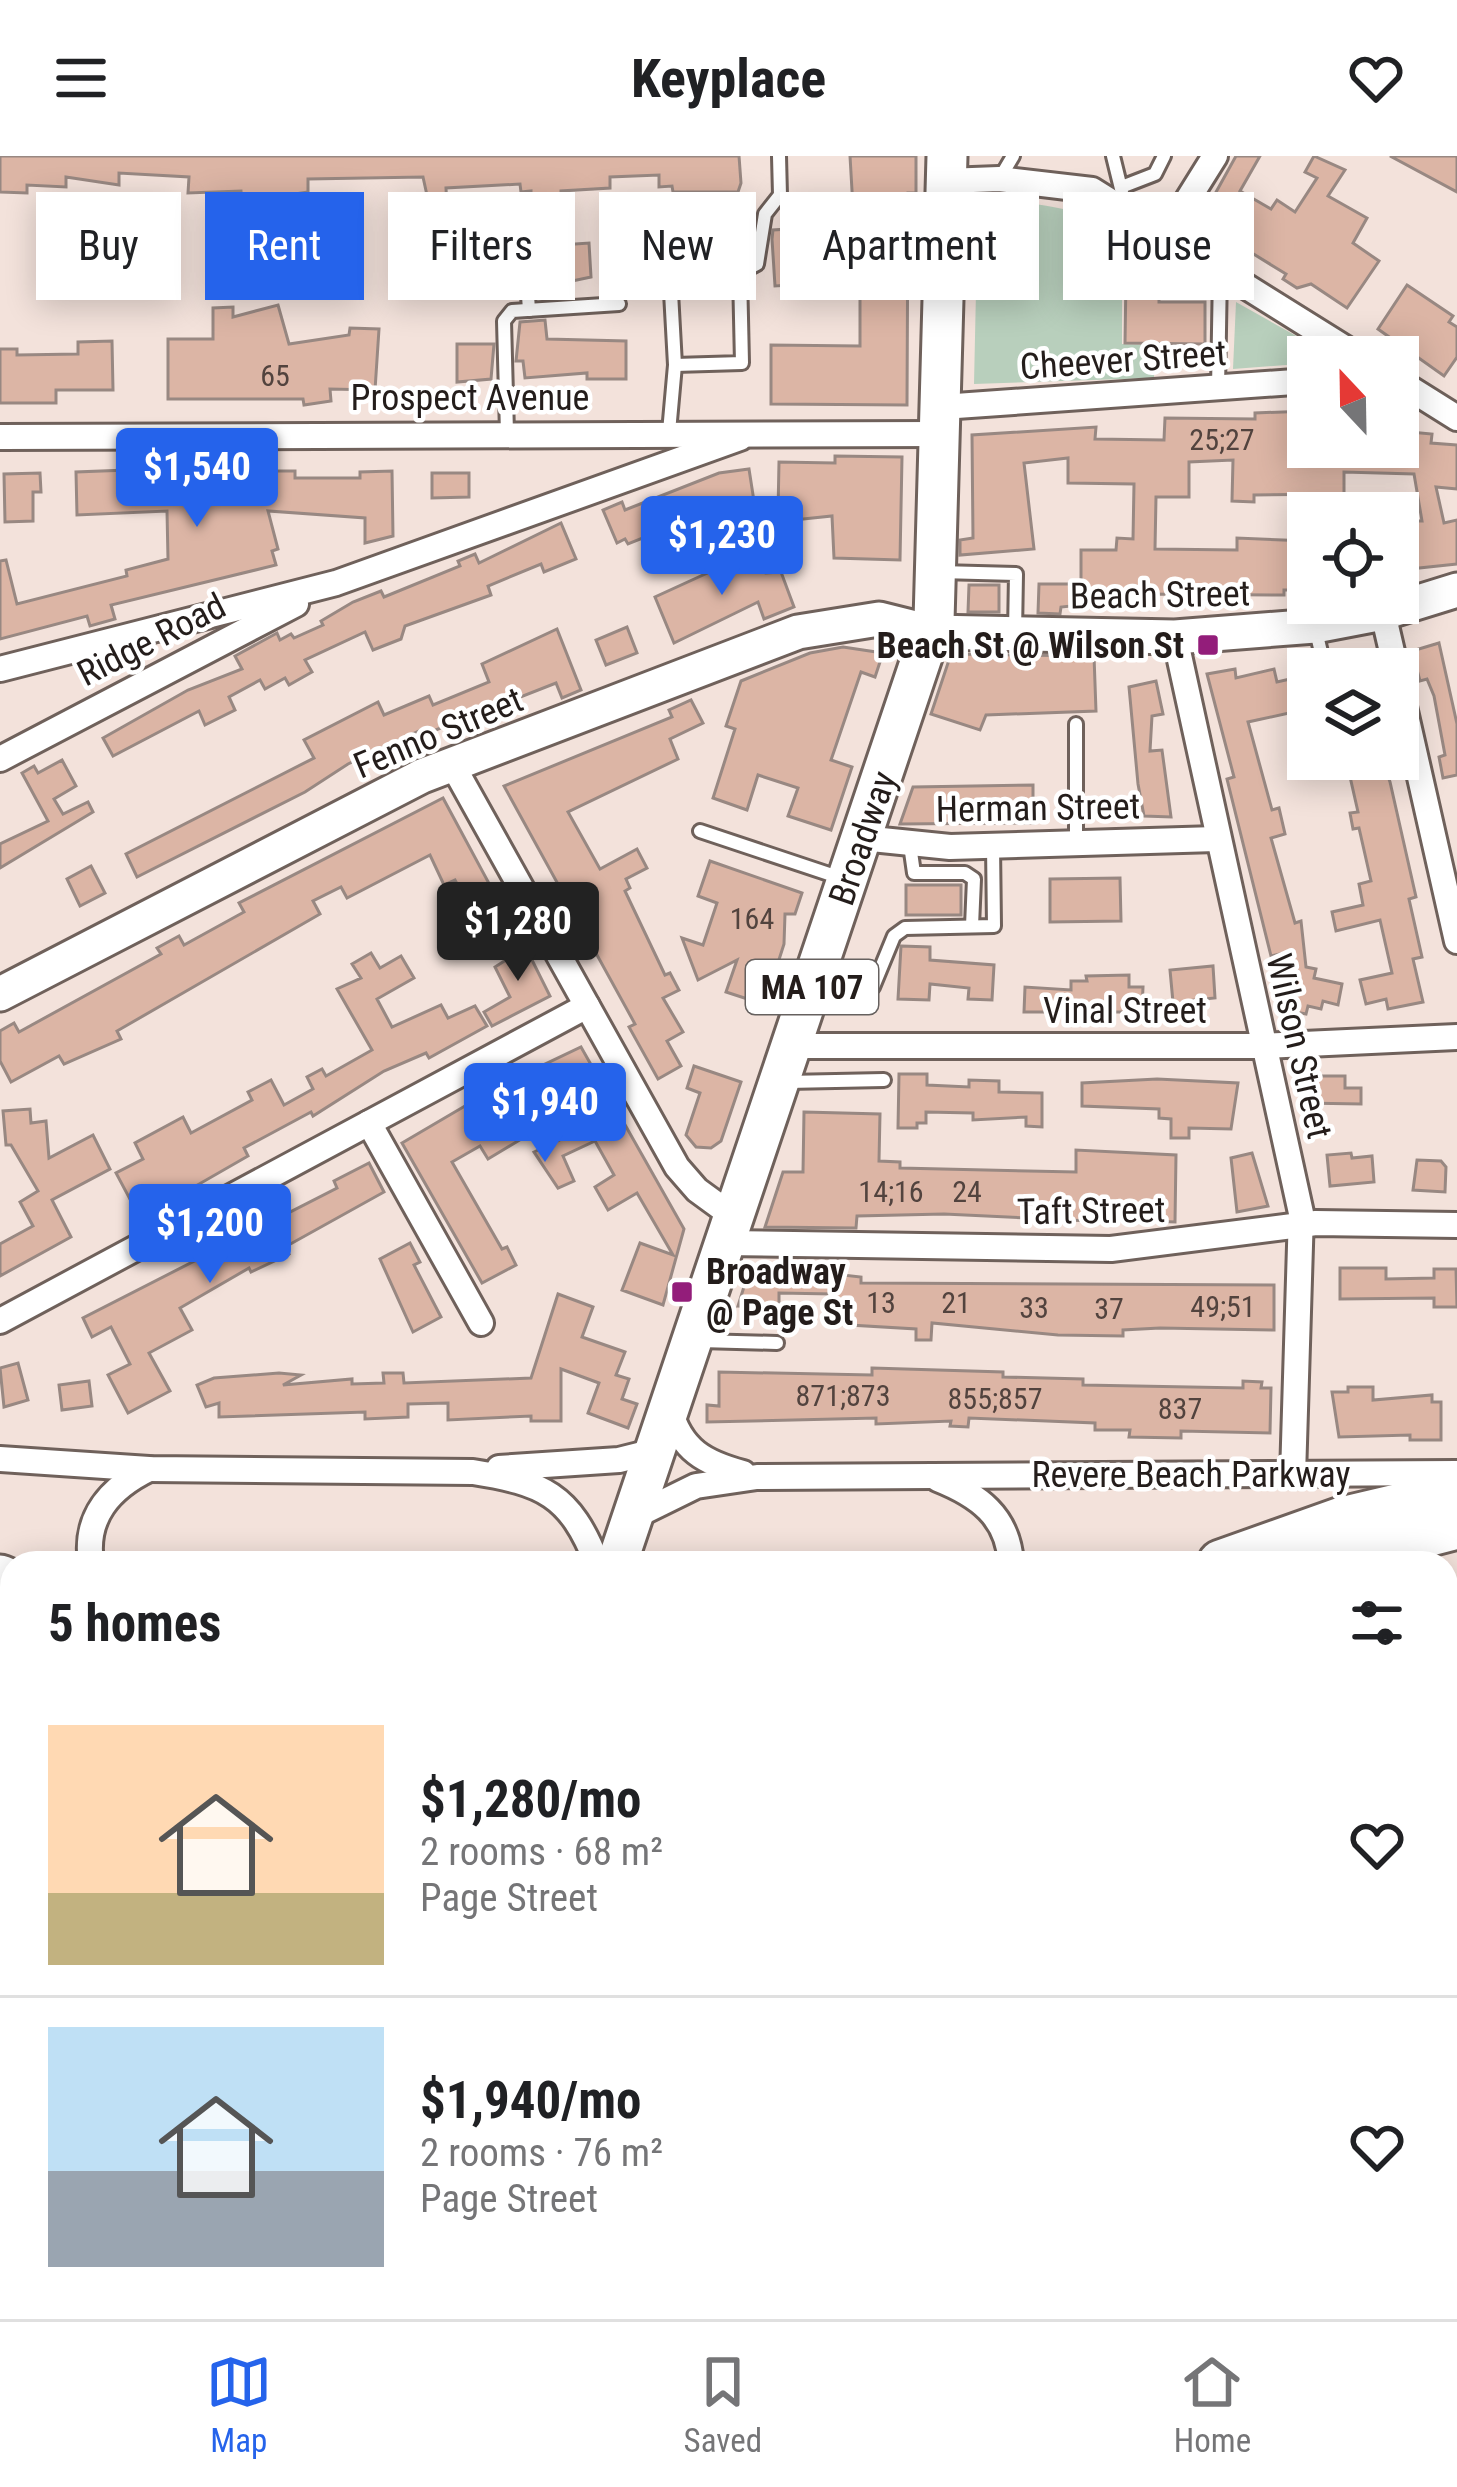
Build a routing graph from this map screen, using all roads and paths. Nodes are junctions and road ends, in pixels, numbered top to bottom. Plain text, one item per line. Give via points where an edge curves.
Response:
1 (779, 156) edge
2 (1012, 156) edge
3 (1113, 156) edge
4 (1164, 156) edge
5 (1215, 156) edge
6 (946, 169) edge
7 (999, 179) junction
8 (1099, 192) edge
9 (1123, 192) edge
10 (1134, 192) edge
11 (1192, 192) edge
12 (756, 265) edge
13 (1254, 291) edge
14 (528, 300) edge
15 (671, 300) edge
16 (741, 300) edge
17 (1220, 300) edge
18 (619, 304) dead end
19 (529, 310) junction
20 (1325, 336) edge
21 (675, 365) junction
22 (1287, 383) edge
23 (1218, 391) junction
24 (1419, 394) edge
25 (1457, 418) edge
26 (941, 420) junction
27 (759, 431) junction
28 (669, 432) junction
29 (507, 433) junction
30 (0, 437) edge
31 (939, 572) junction
32 (336, 583) junction
33 (1457, 590) edge
34 (1419, 602) edge
35 (1325, 624) edge
36 (1315, 626) junction
37 (931, 632) junction
38 (1015, 634) junction
39 (1174, 637) junction
40 (1320, 648) edge
41 (0, 669) edge
42 (1076, 724) dead end
43 (0, 759) edge
44 (452, 764) junction
45 (1419, 773) edge
46 (1457, 816) edge
47 (1429, 817) junction
48 (700, 831) dead end
49 (862, 838) junction
50 (1216, 838) junction
51 (1076, 843) junction
52 (910, 844) junction
53 (993, 846) junction
54 (848, 880) junction
55 (972, 926) junction
56 (1457, 941) edge
57 (815, 978) junction
58 (0, 994) edge
59 (587, 1006) junction
60 (1457, 1037) edge
61 (1262, 1046) junction
62 (786, 1064) junction
63 (884, 1080) dead end
64 (369, 1123) junction
65 (1301, 1225) junction
66 (1457, 1225) edge
67 (730, 1230) junction
68 (0, 1321) edge
69 (481, 1323) dead end
70 (693, 1341) junction
71 (777, 1343) dead end
72 (670, 1409) junction
73 (656, 1451) junction
74 (0, 1459) edge
75 (149, 1469) junction
76 (473, 1472) junction
77 (925, 1473) junction
78 (1457, 1473) edge
79 (1293, 1476) junction
80 (757, 1477) junction
81 (1457, 1493) edge
82 (633, 1516) junction
83 (1457, 1526) edge
84 (91, 1551) edge
85 (591, 1551) edge
86 (621, 1551) edge
87 (1009, 1551) edge
88 (1254, 1551) edge
89 (1360, 1551) edge

1 - 12 lane via 780,195 765,214
2 - 7 lane
3 - 9 lane
4 - 10 lane
5 - 11 street
6 - 7 street
6 - 26 main road, Broadway / MA 107
7 - 8 street
13 - 20 street
14 - 19 lane
15 - 21 lane
16 - 21 lane via 742,363
17 - 23 lane
18 - 19 lane
19 - 29 lane via 504,320
21 - 28 lane
22 - 23 street, Cheever Street
23 - 26 street, Cheever Street
24 - 25 street
26 - 27 street, Prospect Avenue
26 - 31 main road, Broadway / MA 107
27 - 28 street, Prospect Avenue
27 - 32 street
28 - 29 street, Prospect Avenue
29 - 30 street, Prospect Avenue
31 - 37 main road, Broadway / MA 107
31 - 38 lane via 1016,574
32 - 41 street
32 - 43 street, Ridge Road
33 - 34 street, Beach Street
35 - 36 street, Beach Street
36 - 39 street, Beach Street
36 - 40 lane
37 - 38 street, Beach Street
37 - 44 street, Fenno Street via 879,619 798,632
37 - 49 main road, Broadway / MA 107
38 - 39 street, Beach Street
39 - 50 street, Wilson Street
42 - 51 lane
44 - 58 street, Fenno Street
44 - 59 street
45 - 47 street
46 - 47 street
47 - 56 street
48 - 54 lane
49 - 52 street, Herman Street
49 - 54 main road, Broadway / MA 107
50 - 51 street, Herman Street
50 - 61 street, Wilson Street
51 - 53 street, Herman Street
52 - 53 street, Herman Street
52 - 55 lane via 914,873 974,879
53 - 55 lane via 994,926
54 - 57 main road, Broadway / MA 107
55 - 57 lane via 905,928 873,987
57 - 62 main road, Broadway / MA 107
59 - 64 street
59 - 67 street via 682,1174
60 - 61 street, Vinal Street
61 - 62 street, Vinal Street
61 - 65 street, Wilson Street
62 - 63 lane
62 - 67 main road, Broadway / MA 107
64 - 68 street
64 - 69 street
65 - 66 street, Taft Street
65 - 67 street, Taft Street via 1111,1249
65 - 79 street, Wilson Street
67 - 70 main road, Broadway / MA 107
70 - 71 lane
70 - 72 main road, Broadway / MA 107
72 - 73 main road, Broadway / MA 107
72 - 80 street, Revere Beach Parkway via 698,1456
73 - 76 street
73 - 82 main road, Broadway / MA 107
74 - 75 street
75 - 76 street
75 - 84 street via 102,1505
76 - 85 street via 552,1494
77 - 79 street, Revere Beach Parkway
77 - 80 street, Revere Beach Parkway
77 - 87 street, Revere Beach Parkway via 987,1505
78 - 79 street, Revere Beach Parkway
80 - 82 street, Revere Beach Parkway via 696,1486
81 - 88 highway, Revere Beach Parkway
82 - 86 main road, Broadway / MA 107
83 - 89 highway, Revere Beach Parkway

